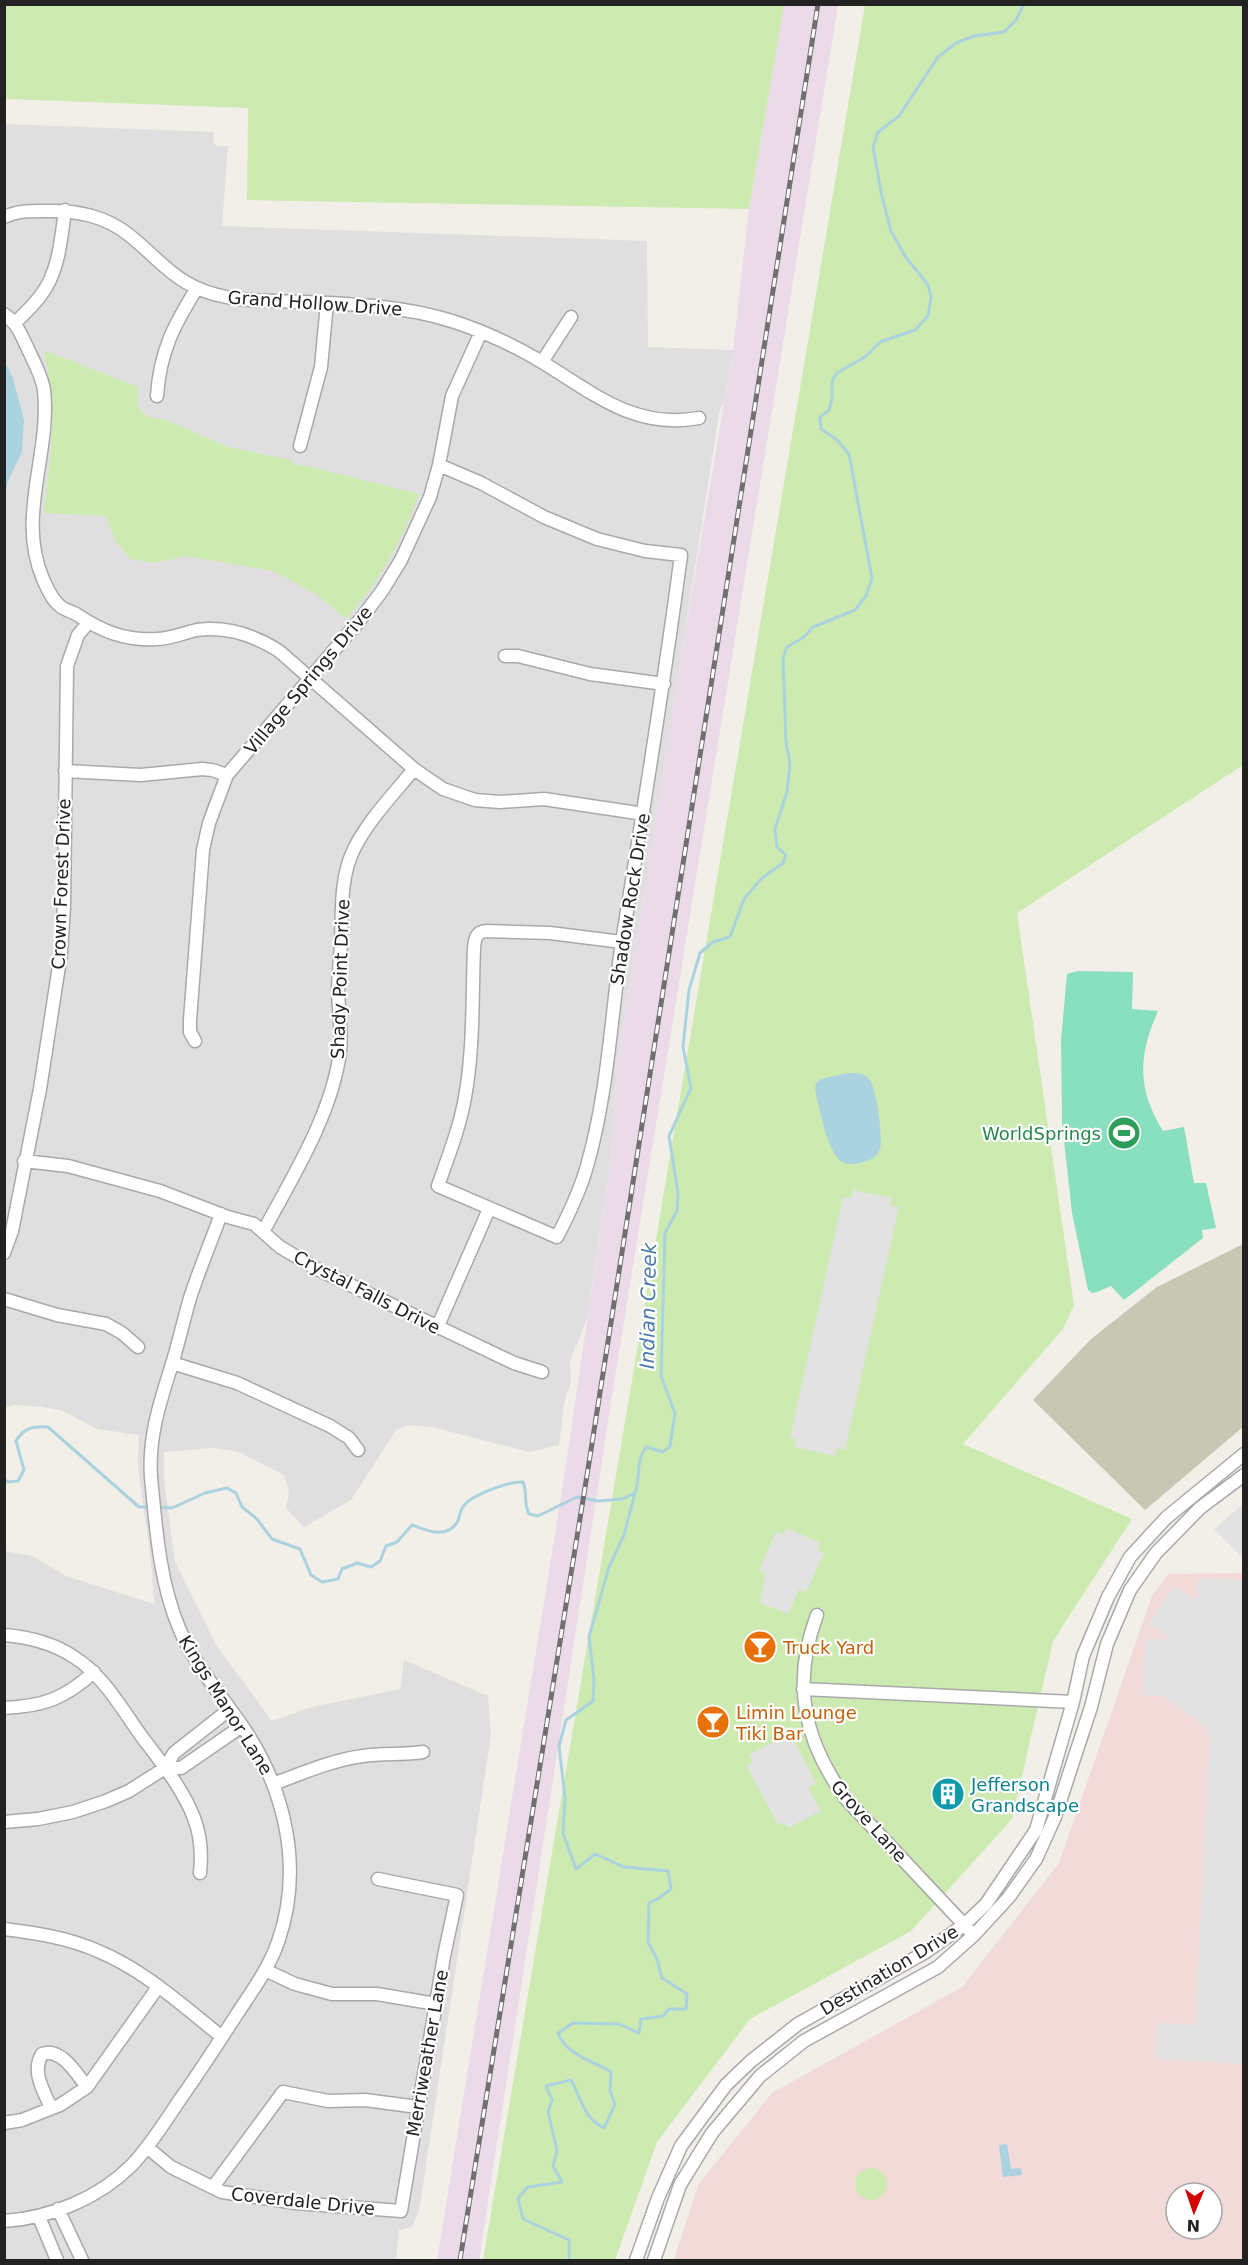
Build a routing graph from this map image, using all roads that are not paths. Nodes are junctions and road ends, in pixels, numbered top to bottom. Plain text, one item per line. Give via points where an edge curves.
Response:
1 (65, 210) junction
2 (4, 217) edge
3 (197, 288) junction
4 (327, 303) junction
5 (4, 314) edge
6 (571, 317) dead end
7 (15, 323) junction
8 (481, 332) junction
9 (542, 362) junction
10 (157, 396) dead end
11 (699, 418) dead end
12 (300, 446) dead end
13 (440, 465) junction
14 (88, 623) junction
15 (505, 656) dead end
16 (310, 678) junction
17 (664, 684) junction
18 (414, 769) junction
19 (65, 771) junction
20 (227, 775) junction
21 (644, 814) junction
22 (622, 942) junction
23 (195, 1041) dead end
24 (24, 1161) junction
25 (489, 1209) junction
26 (221, 1214) junction
27 (264, 1230) junction
28 (4, 1253) edge
29 (4, 1299) edge
30 (436, 1328) junction
31 (138, 1347) dead end
32 (172, 1363) junction
33 (542, 1371) dead end
34 (358, 1450) dead end
35 (1244, 1454) edge
36 (1244, 1475) edge
37 (817, 1615) dead end
38 (4, 1635) edge
39 (94, 1672) junction
40 (804, 1689) junction
41 (1073, 1702) junction
42 (4, 1708) edge
43 (230, 1709) junction
44 (242, 1726) junction
45 (423, 1752) dead end
46 (165, 1768) junction
47 (273, 1784) junction
48 (4, 1822) edge
49 (201, 1873) dead end
50 (378, 1879) dead end
51 (964, 1925) junction
52 (4, 1929) edge
53 (974, 1935) junction
54 (265, 1970) junction
55 (158, 1987) junction
56 (436, 2004) junction
57 (222, 2037) junction
58 (751, 2061) junction
59 (760, 2076) junction
60 (87, 2087) junction
61 (418, 2107) junction
62 (51, 2108) junction
63 (4, 2123) edge
64 (147, 2147) junction
65 (213, 2187) junction
66 (58, 2209) junction
67 (401, 2211) joint
68 (39, 2217) junction
69 (4, 2221) edge
70 (57, 2260) edge
71 (82, 2260) edge
72 (636, 2260) edge
73 (654, 2260) edge

1 - 2 street, Grand Hollow Drive via 20,211
1 - 3 street, Grand Hollow Drive via 99,218 119,228 166,269
1 - 7 street via 60,252 49,282 43,294
3 - 4 street, Grand Hollow Drive via 231,299
3 - 10 street via 166,345 158,372
4 - 8 street, Grand Hollow Drive via 414,310
4 - 12 street via 321,368
5 - 7 street
6 - 9 street
7 - 14 street via 44,388 43,443 33,510 34,555 48,591 60,606
8 - 9 street, Grand Hollow Drive
8 - 13 street, Village Springs Drive via 452,396
9 - 11 street, Grand Hollow Drive via 611,406 664,421
13 - 16 street, Village Springs Drive via 401,560 360,620
13 - 17 street, Shadow Rock Drive via 589,536 621,546 681,555
14 - 16 street via 116,636 135,639 209,630 240,632 279,651
14 - 19 street, Crown Forest Drive via 78,635 67,666
15 - 17 street
16 - 18 street
16 - 20 street, Village Springs Drive
17 - 21 street, Shadow Rock Drive
18 - 21 street via 442,789 475,800 544,799
18 - 27 street, Shady Point Drive via 373,820 351,858 342,907 337,1069 311,1139
19 - 20 street via 141,775 202,769
19 - 24 street, Crown Forest Drive via 61,953 40,1089
20 - 23 street, Village Springs Drive via 209,823 201,866 190,1020
21 - 22 street, Shadow Rock Drive
22 - 25 street, Shadow Rock Drive via 593,1143 576,1200 557,1237
22 - 25 street via 550,933 480,932 476,936 465,1099 438,1186
24 - 26 street, Crystal Falls Drive via 68,1166 178,1197
24 - 28 street, Crown Forest Drive via 12,1231
25 - 30 street
26 - 27 street, Crystal Falls Drive
26 - 32 street, Kings Manor Lane via 190,1298
27 - 30 street, Crystal Falls Drive via 280,1247 301,1260
29 - 31 street via 106,1324
30 - 33 street, Crystal Falls Drive via 519,1365
32 - 34 street via 237,1383 330,1426 349,1438
32 - 43 street, Kings Manor Lane via 158,1404 152,1442 160,1562 179,1630
35 - 41 street, Destination Drive via 1166,1518 1130,1557 1083,1656
36 - 53 street, Destination Drive via 1200,1508 1156,1553 1130,1590 1107,1644 1055,1817 1036,1859 1009,1898
37 - 40 street, Grove Lane via 808,1640
38 - 39 street via 53,1645
39 - 42 street via 55,1700 31,1707
39 - 46 street
40 - 41 street
40 - 51 street, Grove Lane via 807,1723 829,1776
41 - 51 street, Destination Drive via 1036,1830 986,1904
43 - 44 street, Kings Manor Lane
43 - 46 street via 174,1753
44 - 46 street via 181,1768
44 - 47 street, Kings Manor Lane via 261,1755
45 - 47 street via 364,1756 326,1764
46 - 48 street via 129,1791 96,1805 49,1817
46 - 49 street via 195,1820 201,1846
47 - 54 street, Kings Manor Lane via 287,1832 288,1879 278,1942
50 - 56 street, Merriweather Lane via 457,1895
51 - 53 street, Grove Lane
51 - 58 street, Destination Drive via 924,1953 798,2024
52 - 55 street via 64,1939 99,1951
53 - 59 street, Destination Drive via 938,1967 804,2041
54 - 56 street via 295,1984 332,1994 377,1994
54 - 57 street, Kings Manor Lane
55 - 57 street
55 - 60 street
56 - 61 street, Merriweather Lane
57 - 64 street, Kings Manor Lane
58 - 59 street
58 - 72 street, Destination Drive via 726,2085 681,2146
59 - 73 street, Destination Drive via 712,2133 680,2185
60 - 62 street
60 - 62 street via 71,2065 55,2054 42,2054 37,2071
61 - 65 street via 365,2100 328,2101 283,2092
61 - 67 street, Merriweather Lane
62 - 63 street
64 - 65 street, Coverdale Drive via 171,2167
64 - 66 street, Kings Manor Lane via 111,2181 82,2201
65 - 67 street, Coverdale Drive via 222,2192 296,2203
66 - 68 street, Kings Manor Lane
66 - 71 street
68 - 69 street, Kings Manor Lane
68 - 70 street

